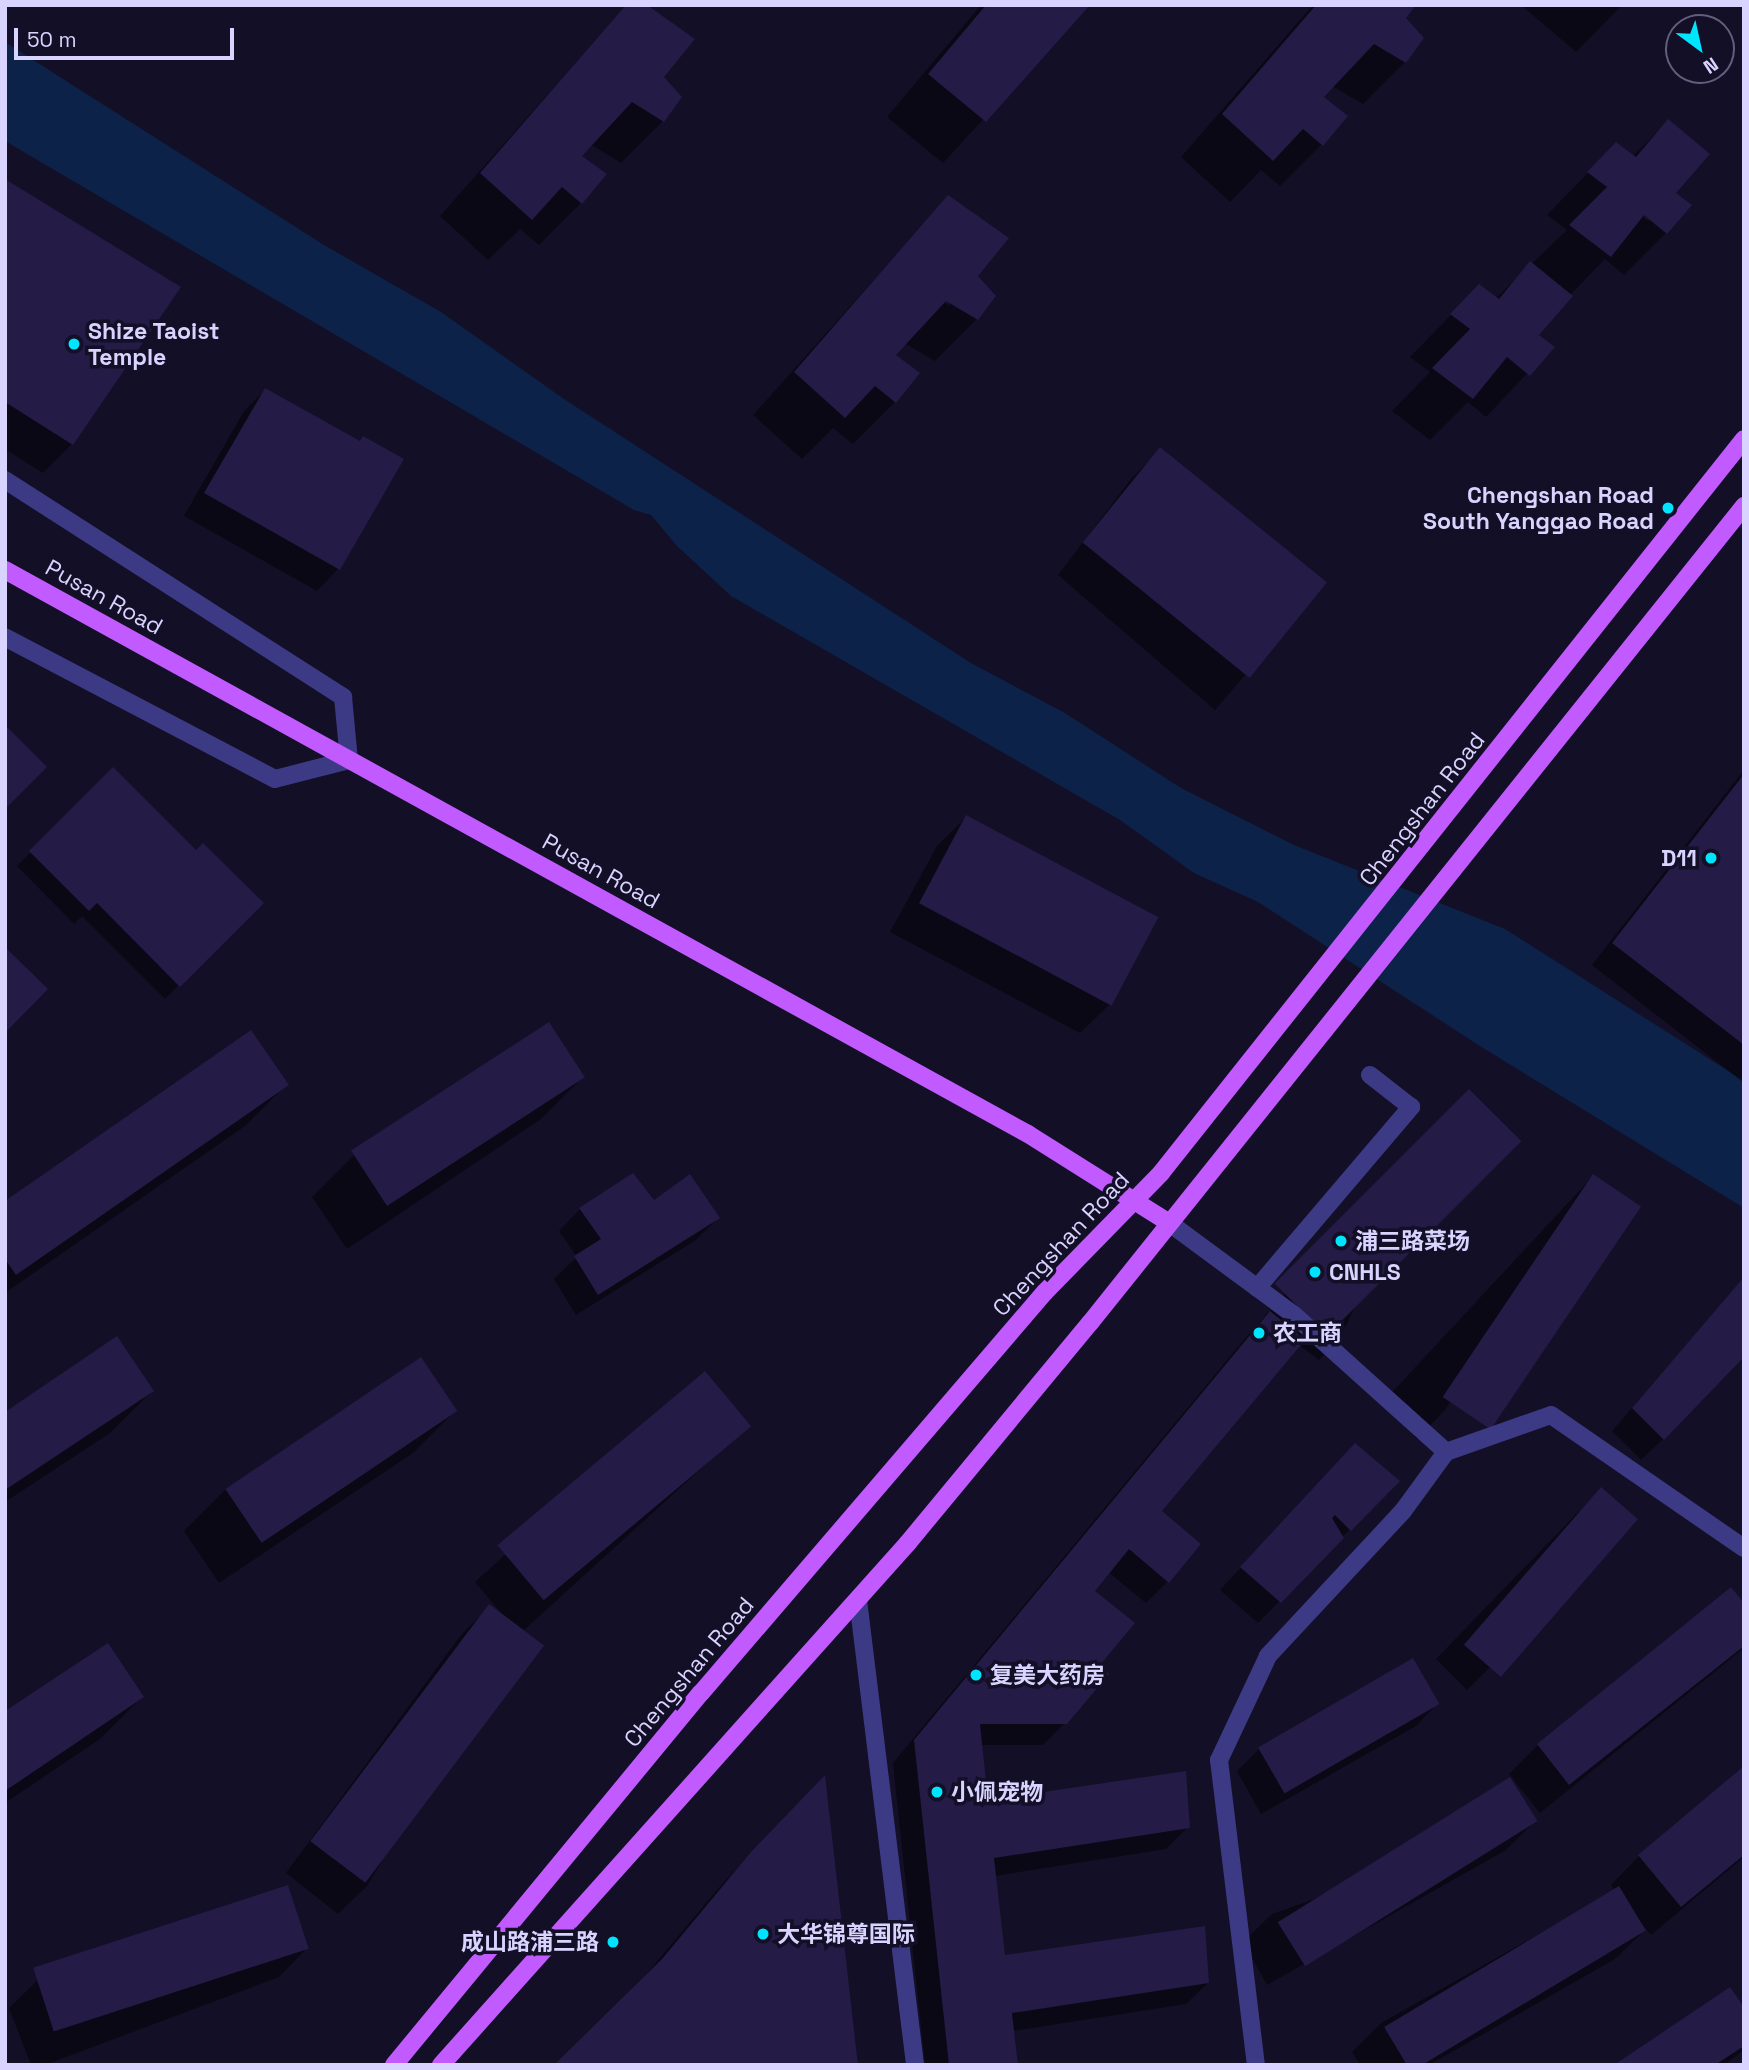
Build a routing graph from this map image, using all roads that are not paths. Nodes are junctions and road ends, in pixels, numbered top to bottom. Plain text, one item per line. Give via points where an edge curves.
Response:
1 (1744, 439) edge
2 (5, 480) edge
3 (1744, 506) edge
4 (7, 571) edge
5 (5, 637) edge
6 (349, 760) junction
7 (1370, 1075) dead end
8 (1134, 1201) junction
9 (1167, 1222) junction
10 (1257, 1288) junction
11 (1446, 1452) junction
12 (1744, 1548) edge
13 (858, 1600) junction
14 (394, 2065) edge
15 (441, 2065) edge
16 (915, 2065) edge
17 (1256, 2065) edge

1 - 8 main road, Chengshan Road via 1334,960
2 - 6 street via 343,697
3 - 9 main road
4 - 6 main road, Pusan Road
5 - 6 street via 275,779
6 - 8 main road, Pusan Road via 1028,1135
7 - 10 street via 1411,1107
8 - 9 main road, Pusan Road
8 - 14 main road, Chengshan Road via 1045,1292 701,1693
9 - 10 street
9 - 13 main road via 1081,1334
10 - 11 street via 1357,1368
11 - 12 street via 1551,1415
11 - 17 street via 1403,1510 1268,1656 1219,1760
13 - 15 main road
13 - 16 street

